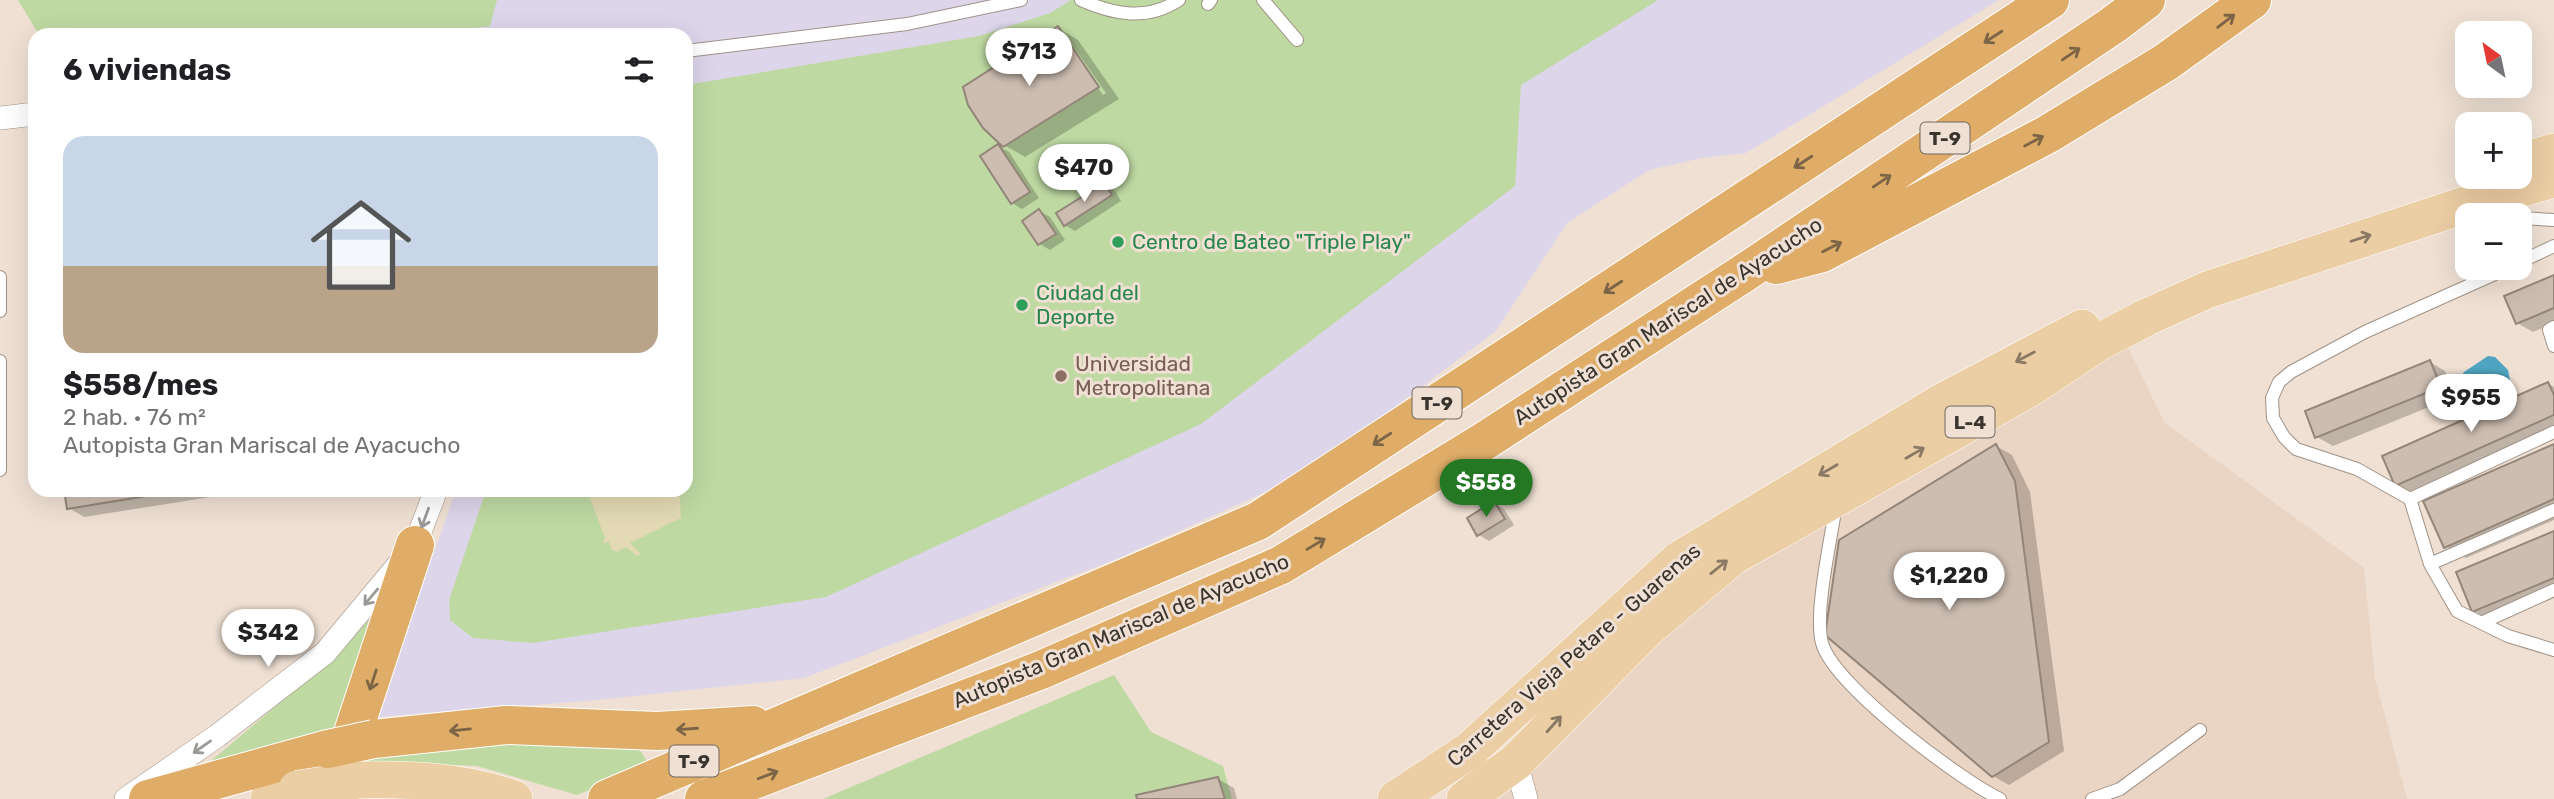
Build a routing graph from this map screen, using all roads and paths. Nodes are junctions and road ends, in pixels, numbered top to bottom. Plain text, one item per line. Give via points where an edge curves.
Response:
1 (1021, 0) edge
2 (1081, 0) edge
3 (1180, 0) edge
4 (1263, 0) edge
5 (2050, 0) edge
6 (2146, 0) edge
7 (2252, 0) edge
8 (1297, 40) dead end
9 (693, 50) edge
10 (28, 115) edge
11 (0, 118) edge
12 (2554, 152) edge
13 (2532, 158) edge
14 (2554, 179) edge
15 (2471, 190) edge
16 (2491, 203) edge
17 (2532, 219) edge
18 (2554, 220) edge
19 (2554, 246) edge
20 (2532, 256) edge
21 (1744, 273) junction
22 (0, 277) edge
23 (2481, 280) edge
24 (0, 310) edge
25 (2554, 327) edge
26 (2554, 346) edge
27 (0, 361) edge
28 (2554, 432) edge
29 (0, 470) edge
30 (433, 497) edge
31 (1837, 498) junction
32 (2410, 499) junction
33 (2554, 510) edge
34 (415, 545) junction
35 (2430, 564) junction
36 (2554, 590) edge
37 (2481, 623) junction
38 (2554, 650) edge
39 (780, 723) junction
40 (2200, 730) dead end
41 (1516, 783) edge
42 (314, 792) edge
43 (126, 799) edge
44 (148, 799) edge
45 (514, 799) edge
46 (607, 799) edge
47 (704, 799) edge
48 (1396, 799) edge
49 (1465, 799) edge
50 (2000, 799) edge
51 (2092, 799) edge

1 - 9 lane via 907,24
2 - 3 lane via 1132,15 1168,8
4 - 8 lane
5 -> 39 highway, T-9 via 1258,521
21 -> 6 highway, Autopista Gran Mariscal de Ayacucho / T-9
21 -> 7 highway via 1822,253 2048,134 2155,70
10 - 11 street
12 - 13 main road
14 - 15 main road, Carretera Vieja Petare - Guarenas / L-4
15 - 16 lane
31 -> 15 main road, Carretera Vieja Petare - Guarenas / L-4 via 2147,317
15 -> 48 main road, Carretera Vieja Petare - Guarenas / L-4 via 2370,209 2194,272 1940,403 1680,559 1470,750
17 - 18 lane
19 - 20 lane
47 -> 21 highway, Autopista Gran Mariscal de Ayacucho / T-9 via 1041,670 1281,565 1483,442
22 - 24 lane
23 - 32 lane via 2365,332 2291,372 2272,398 2273,418 2296,449 2357,469
25 - 26 lane via 2549,330
27 - 29 lane
28 - 32 lane
30 -> 34 street
41 -> 31 main road, Carretera Vieja Petare - Guarenas / L-4 via 1591,682 1705,578 1732,557
31 - 50 lane via 1820,624 1822,644 1832,662 1899,731
32 - 35 lane
33 - 35 lane
34 -> 42 highway via 370,688
34 -> 43 street via 325,653
35 - 37 lane via 2457,611
36 - 37 lane
37 - 38 lane
39 -> 44 highway, bridge via 657,731 506,725 374,740
39 - 46 highway, T-9
40 - 51 lane via 2120,789
41 - 49 main road, Carretera Vieja Petare - Guarenas / L-4
42 - 45 main road via 412,779 467,786

